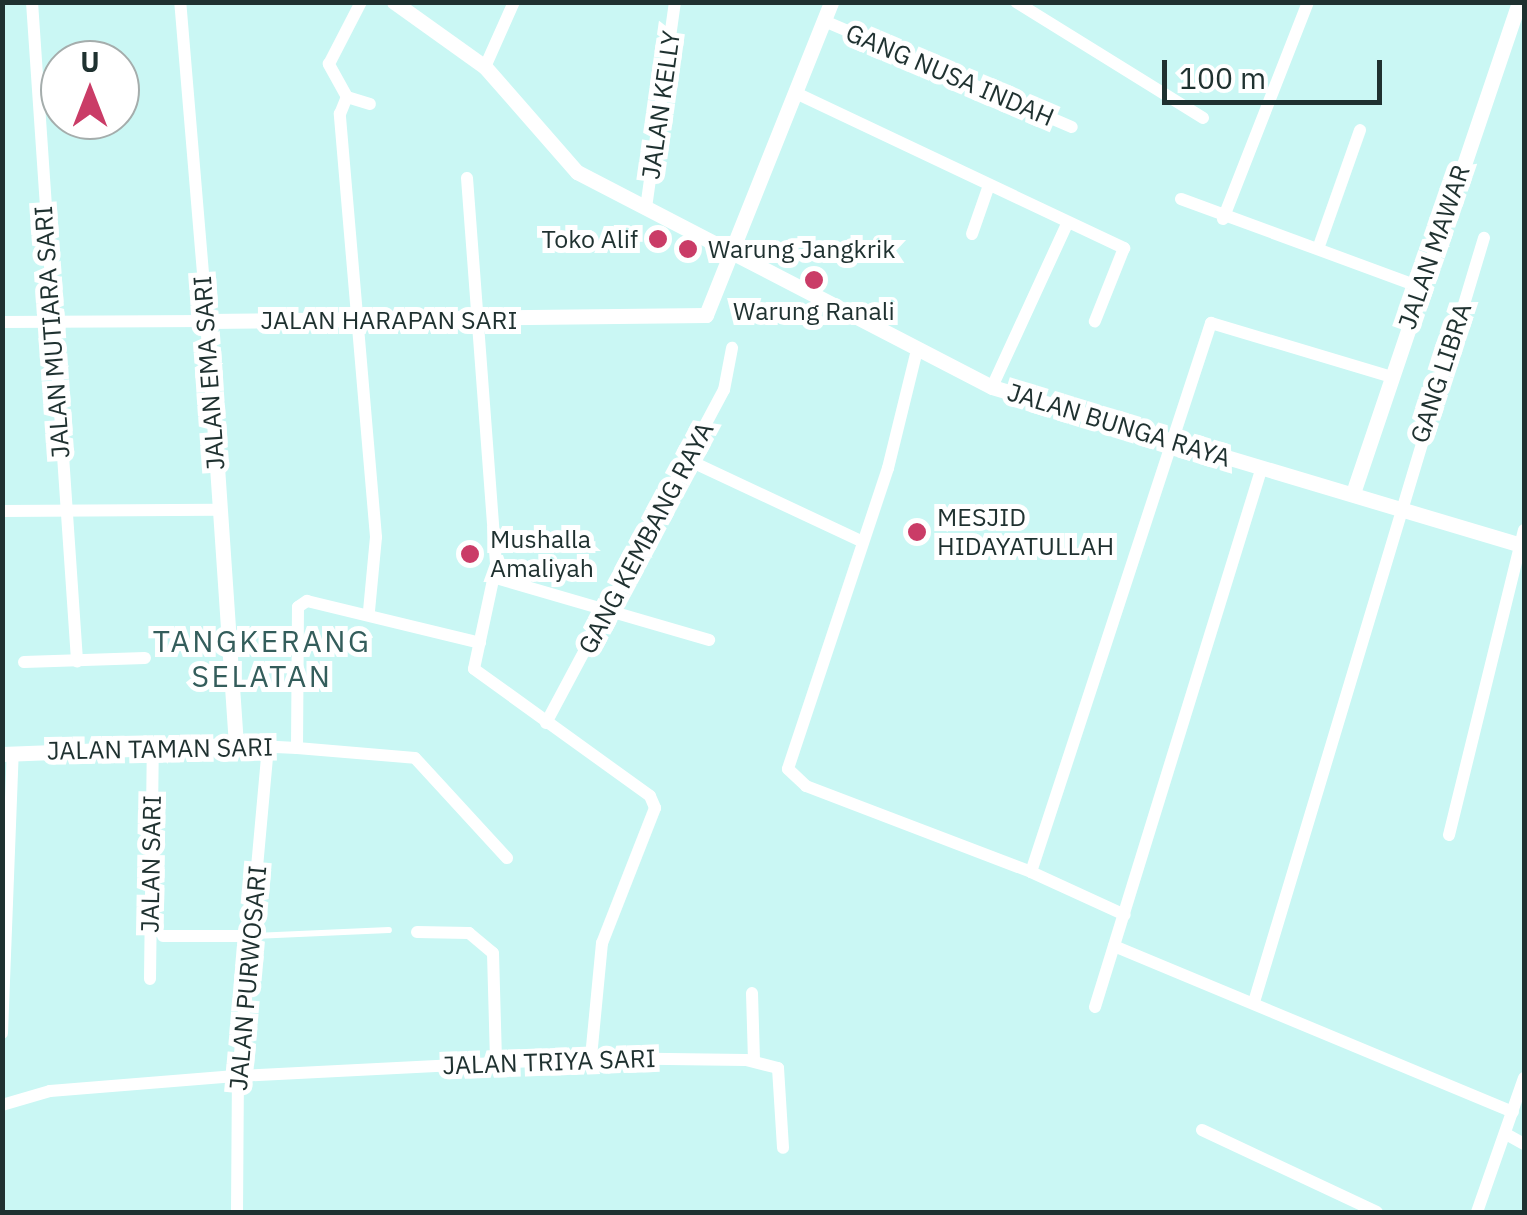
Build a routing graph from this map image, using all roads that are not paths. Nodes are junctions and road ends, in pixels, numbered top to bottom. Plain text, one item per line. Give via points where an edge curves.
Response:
1 (32, 2) edge
2 (180, 2) edge
3 (361, 2) edge
4 (394, 2) edge
5 (514, 2) edge
6 (676, 2) edge
7 (832, 2) edge
8 (1016, 2) edge
9 (1308, 2) edge
10 (1519, 2) edge
11 (829, 22) junction
12 (486, 68) junction
13 (798, 94) junction
14 (347, 96) junction
15 (370, 104) dead end
16 (1204, 118) dead end
17 (1072, 127) dead end
18 (1360, 130) dead end
19 (467, 178) dead end
20 (988, 188) junction
21 (1182, 198) dead end
22 (646, 208) junction
23 (1223, 219) junction
24 (1066, 226) junction
25 (972, 234) dead end
26 (1484, 238) dead end
27 (1319, 246) junction
28 (734, 252) junction
29 (1420, 287) junction
30 (358, 319) junction
31 (476, 320) junction
32 (207, 321) junction
33 (1096, 321) dead end
34 (2, 322) edge
35 (50, 322) junction
36 (732, 348) dead end
37 (917, 350) junction
38 (1390, 376) junction
39 (992, 386) junction
40 (1175, 444) junction
41 (688, 460) junction
42 (1262, 467) junction
43 (1353, 493) junction
44 (1398, 508) junction
45 (63, 510) junction
46 (218, 510) junction
47 (2, 511) edge
48 (1523, 540) edge
49 (862, 542) junction
50 (496, 578) junction
51 (612, 605) junction
52 (369, 611) junction
53 (709, 640) dead end
54 (480, 643) junction
55 (144, 658) dead end
56 (77, 661) junction
57 (24, 662) dead end
58 (546, 723) junction
59 (268, 744) junction
60 (236, 745) junction
61 (153, 748) junction
62 (297, 748) junction
63 (8, 754) edge
64 (1448, 836) dead end
65 (507, 858) dead end
66 (1032, 872) junction
67 (1124, 914) junction
68 (389, 930) dead end
69 (417, 932) dead end
70 (163, 936) dead end
71 (252, 936) junction
72 (1114, 946) junction
73 (150, 979) dead end
74 (752, 993) dead end
75 (1254, 1002) junction
76 (1096, 1007) dead end
77 (2, 1033) edge
78 (591, 1058) junction
79 (754, 1060) junction
80 (496, 1061) junction
81 (238, 1076) junction
82 (1524, 1078) edge
83 (2, 1105) edge
84 (1513, 1112) junction
85 (1202, 1130) dead end
86 (1506, 1134) junction
87 (1524, 1144) edge
88 (784, 1148) dead end
89 (237, 1212) edge
90 (1377, 1212) edge
91 (1477, 1212) edge

1 - 35 street, JALAN MUTIARA SARI
2 - 32 street, JALAN EMA SARI
3 - 14 street via 329,64
4 - 12 street, JALAN BUNGA RAYA
5 - 12 street
6 - 22 street, JALAN KELLY
7 - 11 street, JALAN HARAPAN SARI
8 - 16 street
9 - 23 street
10 - 29 street, JALAN MAWAR
11 - 13 street, JALAN HARAPAN SARI
11 - 17 street, GANG NUSA INDAH
12 - 22 street, JALAN BUNGA RAYA via 576,172
13 - 20 street
13 - 28 street, JALAN HARAPAN SARI
14 - 15 street
14 - 30 street via 340,114
18 - 27 street
19 - 31 street
20 - 24 street
20 - 25 street
21 - 23 street
22 - 28 street, JALAN BUNGA RAYA
23 - 27 street
24 - 33 street via 1124,248
24 - 39 street
26 - 44 street, GANG LIBRA
27 - 29 street
28 - 31 street, JALAN HARAPAN SARI via 706,315 682,322
28 - 37 street, JALAN BUNGA RAYA
29 - 38 street, JALAN MAWAR
30 - 31 street, JALAN HARAPAN SARI
30 - 32 street, JALAN HARAPAN SARI
30 - 52 street via 376,538
31 - 50 street
32 - 35 street, JALAN HARAPAN SARI
32 - 46 street, JALAN EMA SARI
34 - 35 street, JALAN HARAPAN SARI
35 - 45 street, JALAN MUTIARA SARI
36 - 41 street, GANG KEMBANG RAYA via 724,390
37 - 39 street, JALAN BUNGA RAYA
37 - 49 street
38 - 40 street via 1214,322
38 - 43 street, JALAN MAWAR
39 - 40 street, JALAN BUNGA RAYA
40 - 42 street, JALAN BUNGA RAYA
40 - 66 street
41 - 49 street
41 - 51 street, GANG KEMBANG RAYA
42 - 43 street, JALAN BUNGA RAYA
42 - 67 street
43 - 44 street, JALAN BUNGA RAYA
44 - 48 street, JALAN BUNGA RAYA
44 - 75 street, GANG LIBRA
45 - 46 street
45 - 47 street
45 - 56 street, JALAN MUTIARA SARI
46 - 60 street, JALAN EMA SARI
48 - 64 street
49 - 66 street via 788,769 806,786
50 - 51 street
50 - 54 street
51 - 53 street
51 - 58 street, GANG KEMBANG RAYA
52 - 54 street
52 - 62 street, JALAN TAMAN SARI via 316,598 298,607
54 - 58 street via 478,676
55 - 56 street
56 - 57 street
58 - 78 street via 655,808 602,943
59 - 60 street, JALAN TAMAN SARI
59 - 62 street, JALAN TAMAN SARI
59 - 71 street, JALAN PURWOSARI
60 - 61 street, JALAN TAMAN SARI
61 - 63 street, JALAN TAMAN SARI
61 - 73 street, JALAN SARI
62 - 65 street via 414,758
63 - 77 street
66 - 67 street
67 - 72 street
68 - 71 lane, JALAN SARI
69 - 80 street via 484,938 493,954
70 - 71 street, JALAN SARI
71 - 81 street, JALAN PURWOSARI
72 - 75 street
72 - 76 street
74 - 79 street
75 - 84 street
78 - 79 street, JALAN TRIYA SARI
78 - 80 street, JALAN TRIYA SARI
79 - 88 street via 778,1068
80 - 81 street, JALAN TRIYA SARI
81 - 83 street, JALAN TRIYA SARI via 50,1091
81 - 89 street, JALAN PURWOSARI
82 - 84 street
84 - 86 street
85 - 90 street
86 - 87 street
86 - 91 street

